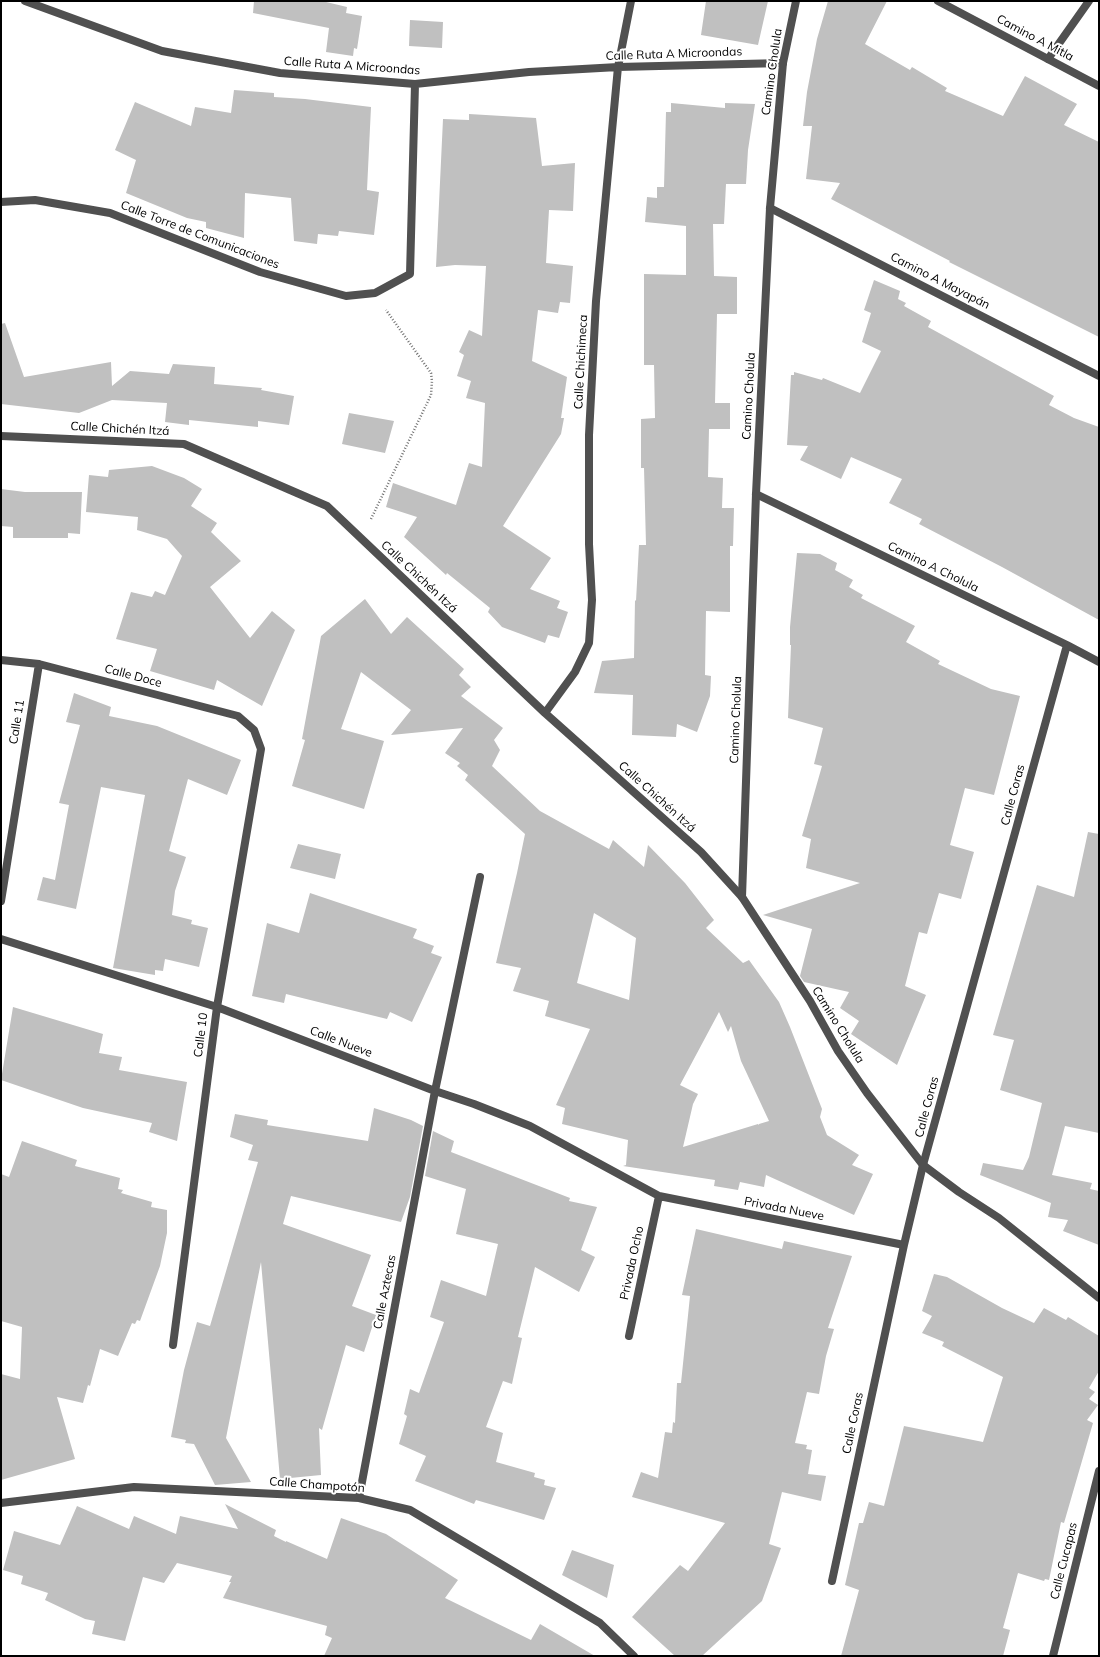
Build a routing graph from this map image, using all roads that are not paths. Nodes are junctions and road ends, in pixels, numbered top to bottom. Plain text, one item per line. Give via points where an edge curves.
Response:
1 (25, 1) edge
2 (632, 1) edge
3 (796, 1) edge
4 (938, 1) edge
5 (1089, 1) edge
6 (1048, 59) junction
7 (783, 63) junction
8 (618, 67) junction
9 (415, 84) junction
10 (1099, 86) edge
11 (1, 202) edge
12 (770, 208) junction
13 (1099, 376) edge
14 (1, 436) edge
15 (756, 494) junction
16 (1067, 645) junction
17 (1, 660) edge
18 (1099, 662) edge
19 (39, 664) junction
20 (545, 713) junction
21 (254, 730) joint
22 (480, 878) dead end
23 (742, 897) junction
24 (1, 901) edge
25 (1, 939) edge
26 (217, 1007) junction
27 (435, 1091) junction
28 (923, 1165) junction
29 (660, 1196) junction
30 (904, 1245) junction
31 (1099, 1298) edge
32 (629, 1336) dead end
33 (173, 1345) dead end
34 (1099, 1471) edge
35 (359, 1498) junction
36 (1, 1503) edge
37 (832, 1581) dead end
38 (634, 1656) edge
39 (1053, 1656) edge

1 - 9 street, Calle Ruta A Microondas via 162,51 280,73
2 - 8 street, Calle Chichimeca
3 - 7 street, Camino Cholula
4 - 6 street, Camino A Mitla
5 - 6 street
6 - 10 street, Camino A Mitla
7 - 8 street, Calle Ruta A Microondas
7 - 12 street, Camino Cholula
8 - 9 street, Calle Ruta A Microondas via 529,72
8 - 20 street, Calle Chichimeca via 596,301 590,427 589,544 592,600 589,643 576,672
9 - 11 street, Calle Torre de Comunicaciones via 410,274 375,293 346,296 260,272 110,213 35,200
12 - 13 street, Camino A Mayapán
12 - 15 street, Camino Cholula
14 - 20 street, Calle Chichén Itzá via 184,444 327,506
15 - 16 street, Camino A Cholula
15 - 23 street, Camino Cholula
16 - 18 street, Camino A Cholula
16 - 28 street, Calle Coras
17 - 19 street, Calle Doce
19 - 21 street, Calle Doce via 238,716
19 - 24 street, Calle 11
20 - 23 street, Calle Chichén Itzá via 701,852
21 - 26 street, Calle 10 via 261,749
22 - 27 street, Calle Aztecas
23 - 28 street, Camino Cholula via 810,1001 838,1051
25 - 26 street, Calle Nueve
26 - 27 street, Calle Nueve
26 - 33 street, Calle 10
27 - 29 street, Calle Nueve via 530,1126
27 - 35 street, Calle Aztecas
28 - 30 street, Calle Coras
28 - 31 street, Camino Cholula via 999,1218
29 - 30 street, Privada Nueve
29 - 32 street, Privada Ocho
30 - 37 street, Calle Coras
34 - 39 street, Calle Cucapas
35 - 36 street, Calle Champotón via 134,1486
35 - 38 street, Calle Champotón via 410,1510 600,1623

